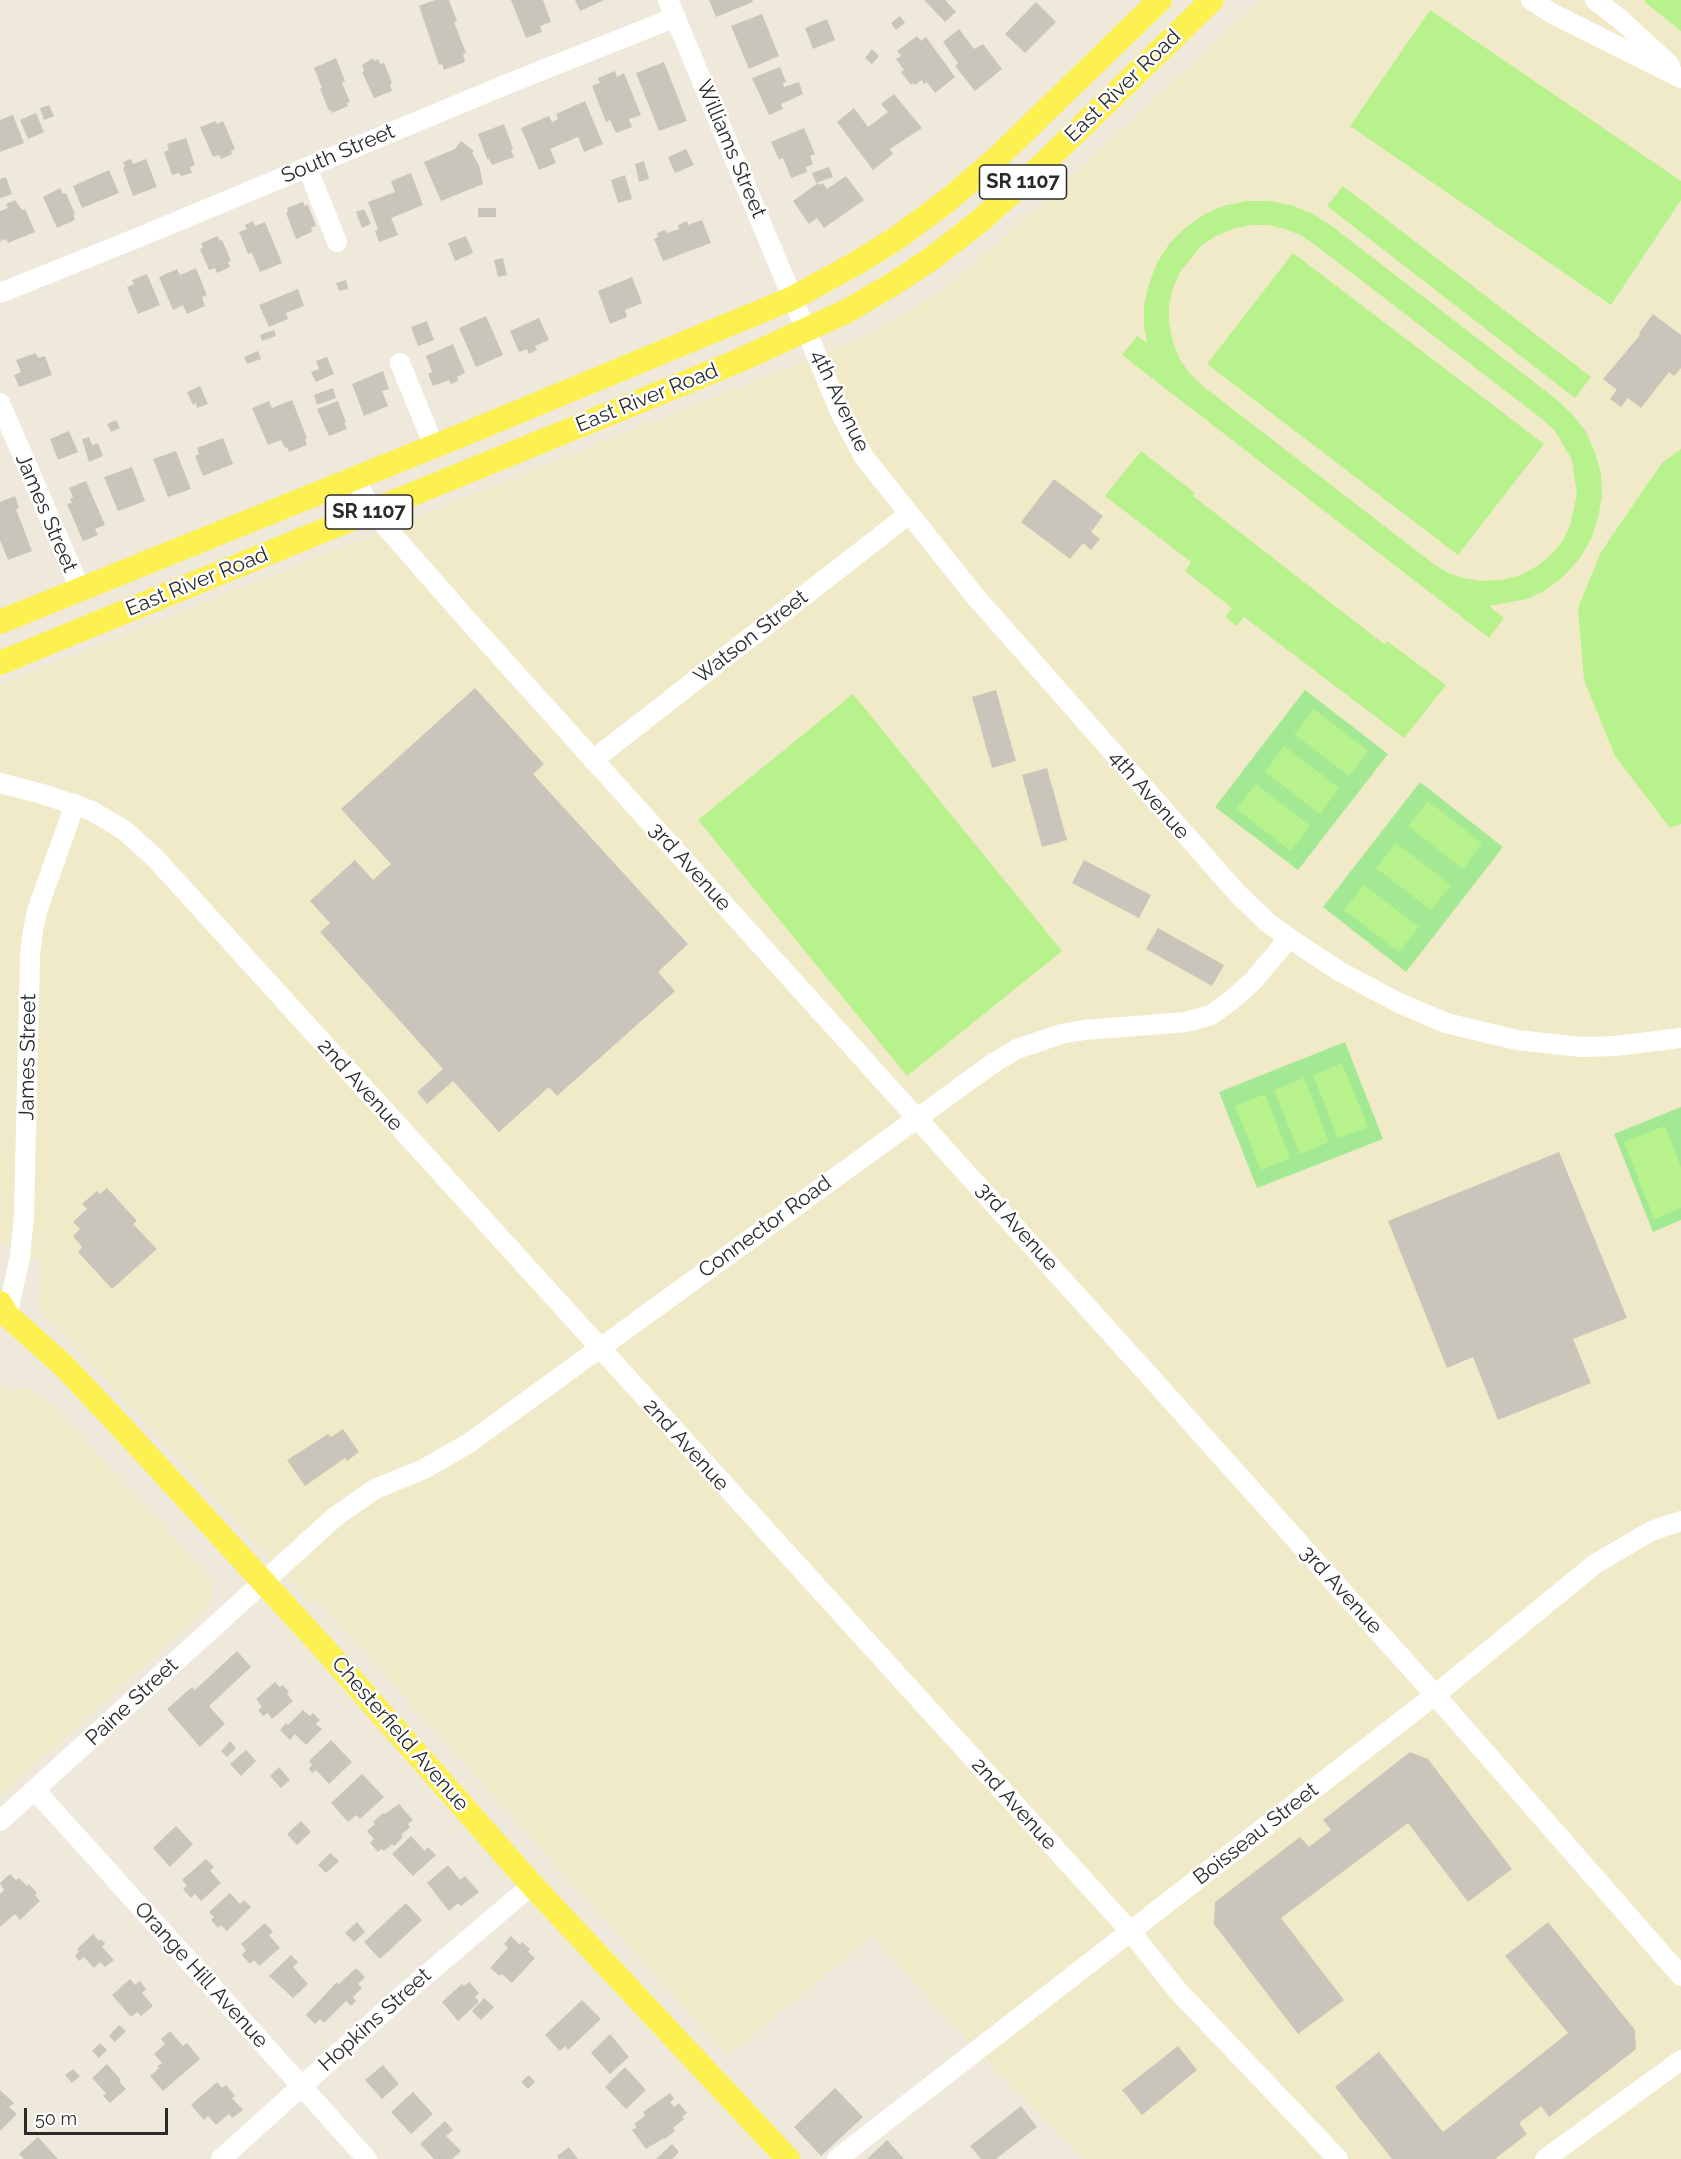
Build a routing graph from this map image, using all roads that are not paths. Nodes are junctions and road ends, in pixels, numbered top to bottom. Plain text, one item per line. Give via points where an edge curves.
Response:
1 (1160, 0) edge
2 (1212, 0) edge
3 (1531, 0) edge
4 (1595, 0) edge
5 (672, 9) edge
6 (1681, 77) edge
7 (307, 167) junction
8 (337, 242) dead end
9 (0, 293) edge
10 (793, 298) junction
11 (808, 329) junction
12 (400, 363) dead end
13 (0, 403) edge
14 (434, 446) junction
15 (356, 478) junction
16 (372, 511) junction
17 (909, 514) junction
18 (80, 589) junction
19 (0, 622) edge
20 (0, 663) edge
21 (593, 760) junction
22 (0, 783) edge
23 (75, 804) junction
24 (1289, 938) junction
25 (1681, 1038) edge
26 (917, 1117) junction
27 (2, 1311) edge
28 (599, 1348) junction
29 (1681, 1521) edge
30 (262, 1582) junction
31 (1435, 1695) junction
32 (35, 1790) junction
33 (0, 1821) edge
34 (532, 1885) junction
35 (1131, 1932) junction
36 (1681, 1976) edge
37 (1681, 2060) edge
38 (300, 2087) junction
39 (221, 2159) edge
40 (368, 2159) edge
41 (788, 2159) edge
42 (837, 2159) edge
43 (1338, 2159) edge
44 (1545, 2159) edge

1 - 10 main road, East River Road / SR 1107 via 996,159 947,201 897,238
2 - 11 main road, East River Road / SR 1107 via 980,221 893,284
3 - 6 street
4 - 6 street
5 - 7 street, South Street via 505,85
5 - 10 street, Williams Street
7 - 8 street
7 - 9 street, South Street
10 - 11 street, 4th Avenue
10 - 14 main road, East River Road / SR 1107
11 - 16 main road, East River Road / SR 1107
11 - 17 street, 4th Avenue via 853,439
12 - 14 street
13 - 18 street, James Street
14 - 15 main road, East River Road / SR 1107
15 - 16 street, 3rd Avenue
15 - 18 main road, East River Road / SR 1107
16 - 20 main road, East River Road / SR 1107
16 - 21 street, 3rd Avenue
17 - 21 street, Watson Street
17 - 24 street, 4th Avenue via 1002,627 1206,859 1238,894
18 - 19 main road, East River Road / SR 1107
21 - 26 street, 3rd Avenue
22 - 23 street, 2nd Avenue
23 - 27 street, James Street via 33,930 24,1215 20,1257
23 - 28 street, 2nd Avenue via 124,830 155,858
24 - 25 street, 4th Avenue via 1364,986 1446,1023 1546,1045 1615,1047
24 - 26 street, Connector Road via 1253,981 1211,1015 1185,1022 1084,1030 1037,1041 992,1064
26 - 28 street, Connector Road
26 - 31 street, 3rd Avenue
27 - 30 main road, Chesterfield Avenue via 64,1366 116,1420
28 - 30 street, Connector Road via 454,1452 375,1489 336,1516
28 - 35 street, 2nd Avenue
29 - 31 street, Boisseau Street via 1651,1531 1595,1564
30 - 32 street, Paine Street
30 - 34 main road, Chesterfield Avenue
31 - 35 street, Boisseau Street
31 - 36 street, 3rd Avenue
32 - 33 street, Paine Street
32 - 38 street, Orange Hill Avenue
34 - 38 street, Hopkins Street
34 - 41 main road, Chesterfield Avenue
35 - 42 street, Boisseau Street
35 - 43 street, 2nd Avenue via 1178,1991
37 - 44 street
38 - 39 street, Hopkins Street
38 - 40 street, Orange Hill Avenue

